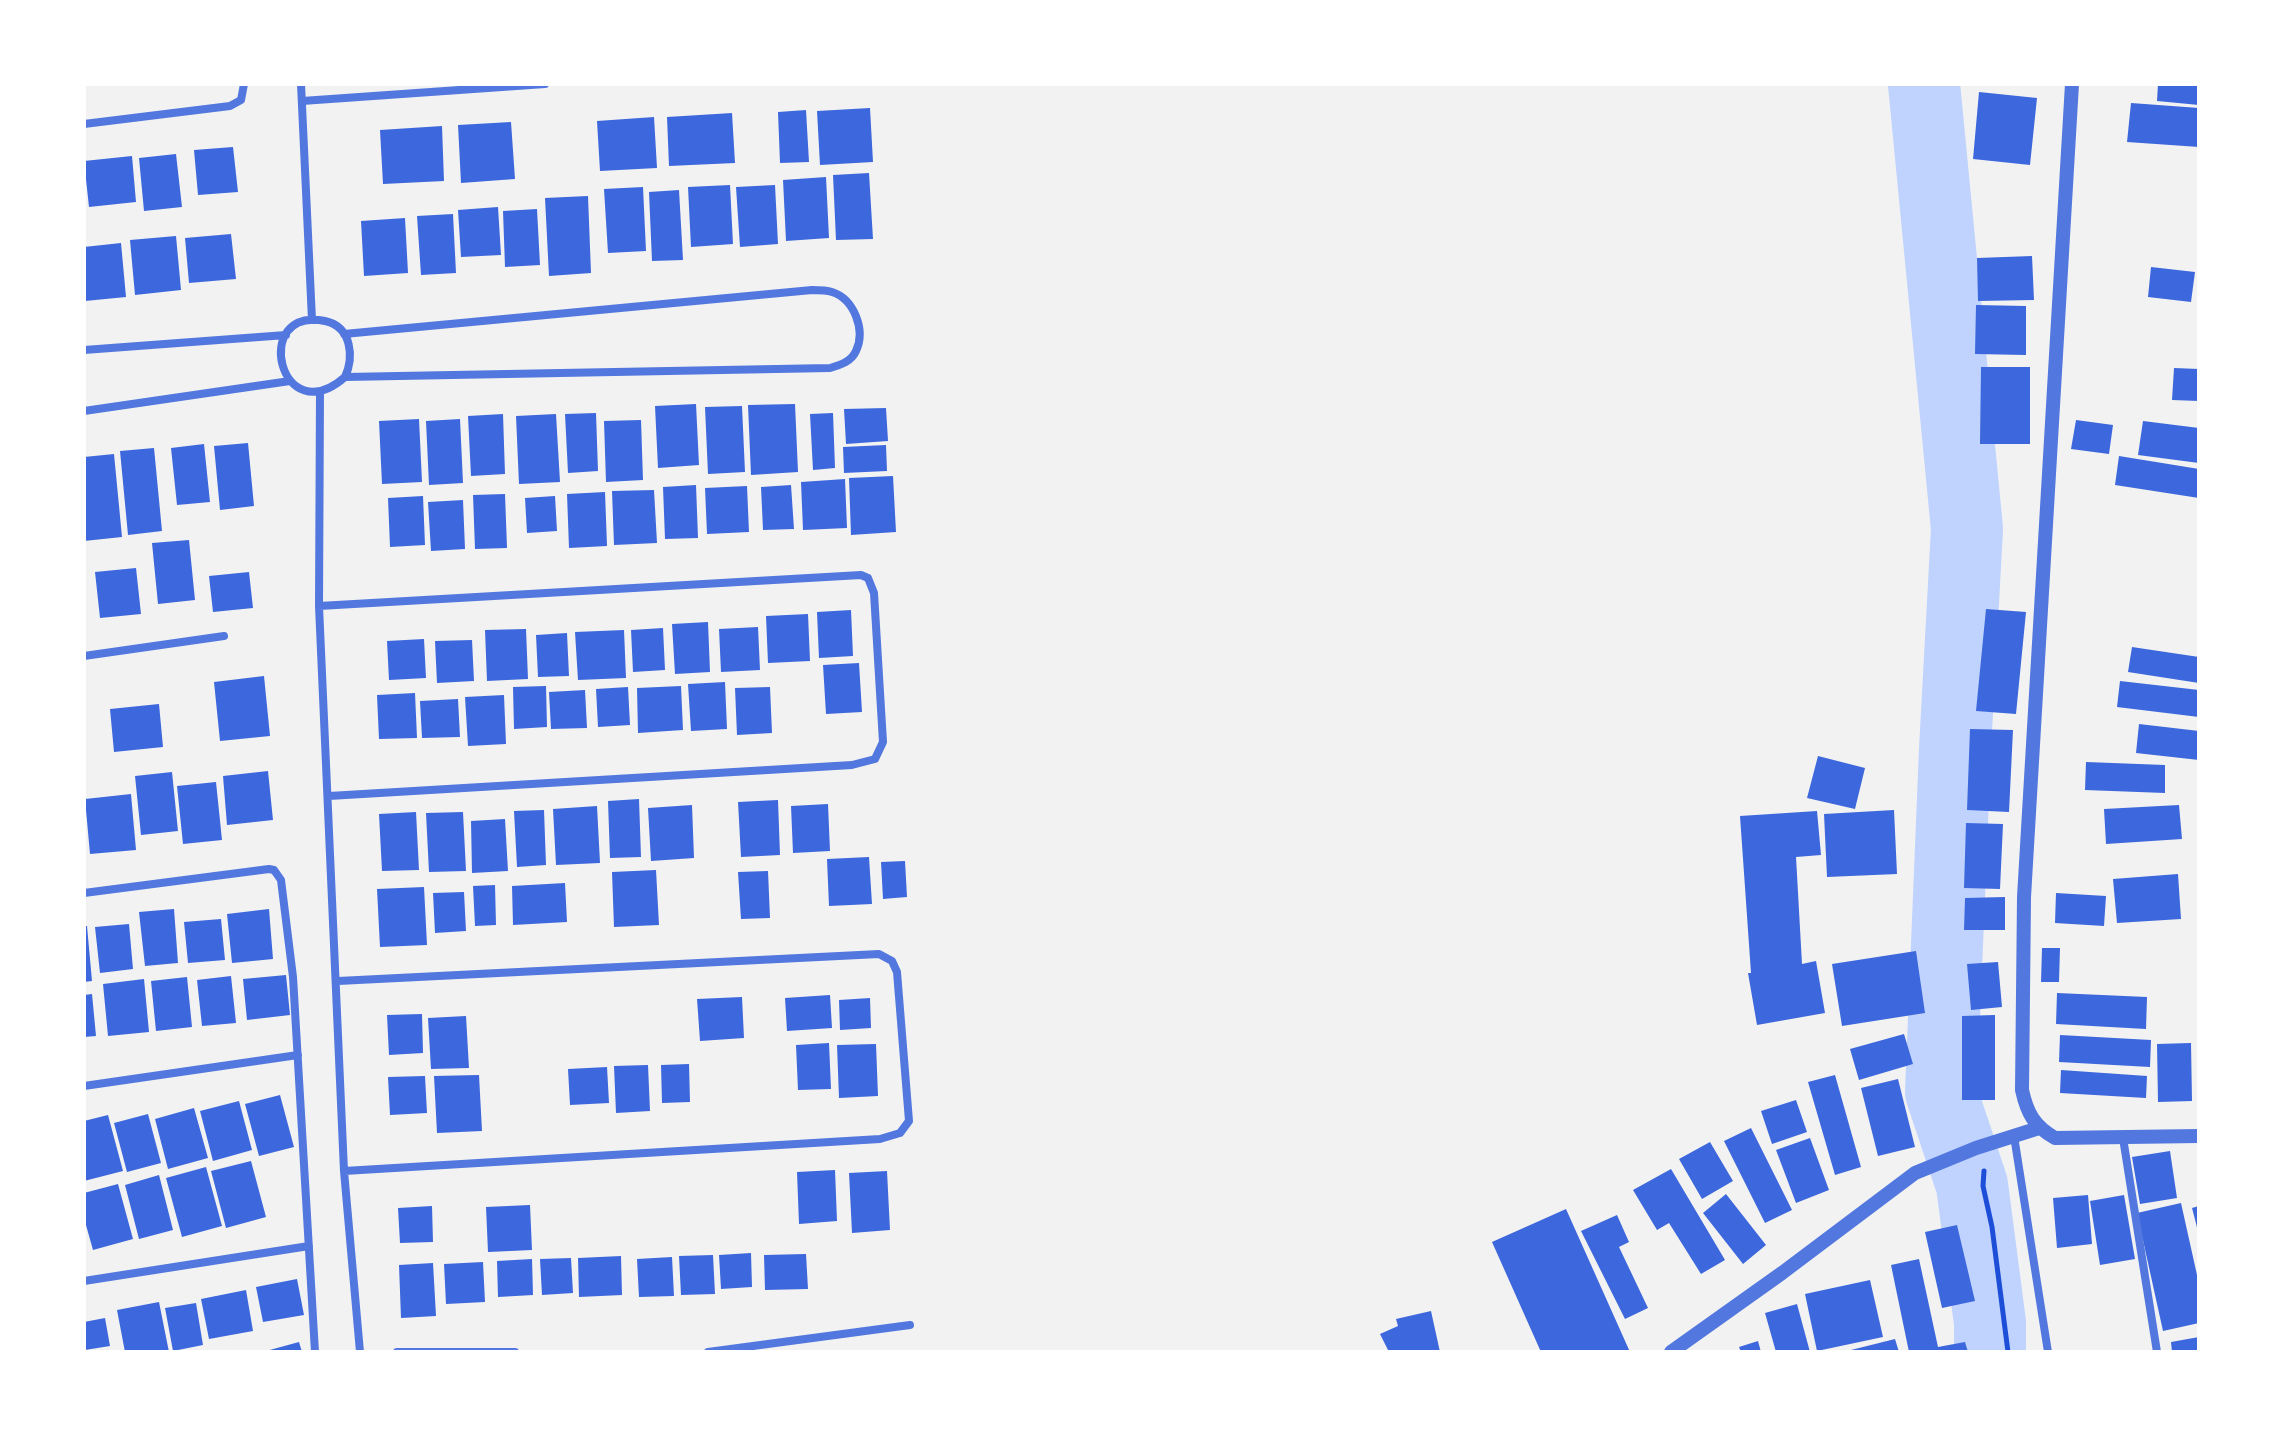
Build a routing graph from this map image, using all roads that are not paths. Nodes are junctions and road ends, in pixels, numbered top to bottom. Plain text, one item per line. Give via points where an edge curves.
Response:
1 (244, 84) edge
2 (301, 84) edge
3 (545, 84) edge
4 (2072, 84) edge
5 (302, 101) junction
6 (84, 124) edge
7 (312, 320) junction
8 (344, 334) junction
9 (286, 335) junction
10 (84, 350) edge
11 (345, 377) junction
12 (290, 381) junction
13 (320, 391) junction
14 (84, 411) edge
15 (319, 606) junction
16 (224, 636) dead end
17 (84, 656) edge
18 (329, 796) junction
19 (84, 893) edge
20 (338, 981) junction
21 (298, 1055) junction
22 (84, 1086) edge
23 (2039, 1128) junction
24 (2014, 1136) junction
25 (2199, 1136) edge
26 (2123, 1138) junction
27 (344, 1171) junction
28 (309, 1246) junction
29 (84, 1281) edge
30 (910, 1325) dead end
31 (315, 1352) edge
32 (360, 1352) edge
33 (397, 1352) edge
34 (515, 1352) edge
35 (708, 1352) edge
36 (1671, 1352) edge
37 (2048, 1352) edge
38 (2157, 1352) edge

1 - 6 street via 241,100 230,106
2 - 5 street
3 - 5 street
4 - 23 street via 2024,897 2022,1090 2026,1110
5 - 7 street
7 - 8 street via 330,322
7 - 9 street
8 - 11 street via 352,355
8 - 11 street via 812,290 830,291 852,307 859,338 856,353 830,368
9 - 10 street
9 - 12 street via 279,351
11 - 13 street
12 - 13 street via 304,390
12 - 14 street
13 - 15 street
15 - 18 street
15 - 18 street via 861,575 874,593 883,742 875,759 852,765
16 - 17 street
18 - 20 street
19 - 21 street via 274,870 284,891
20 - 27 street
20 - 27 street via 879,954 892,961 897,972 909,1121 900,1133 880,1139
21 - 22 street
21 - 28 street
23 - 24 street
23 - 26 street via 2055,1138
24 - 36 street via 1915,1173
24 - 37 street
25 - 26 street
26 - 38 street
27 - 32 street
28 - 29 street
28 - 31 street
30 - 35 street
33 - 34 street

